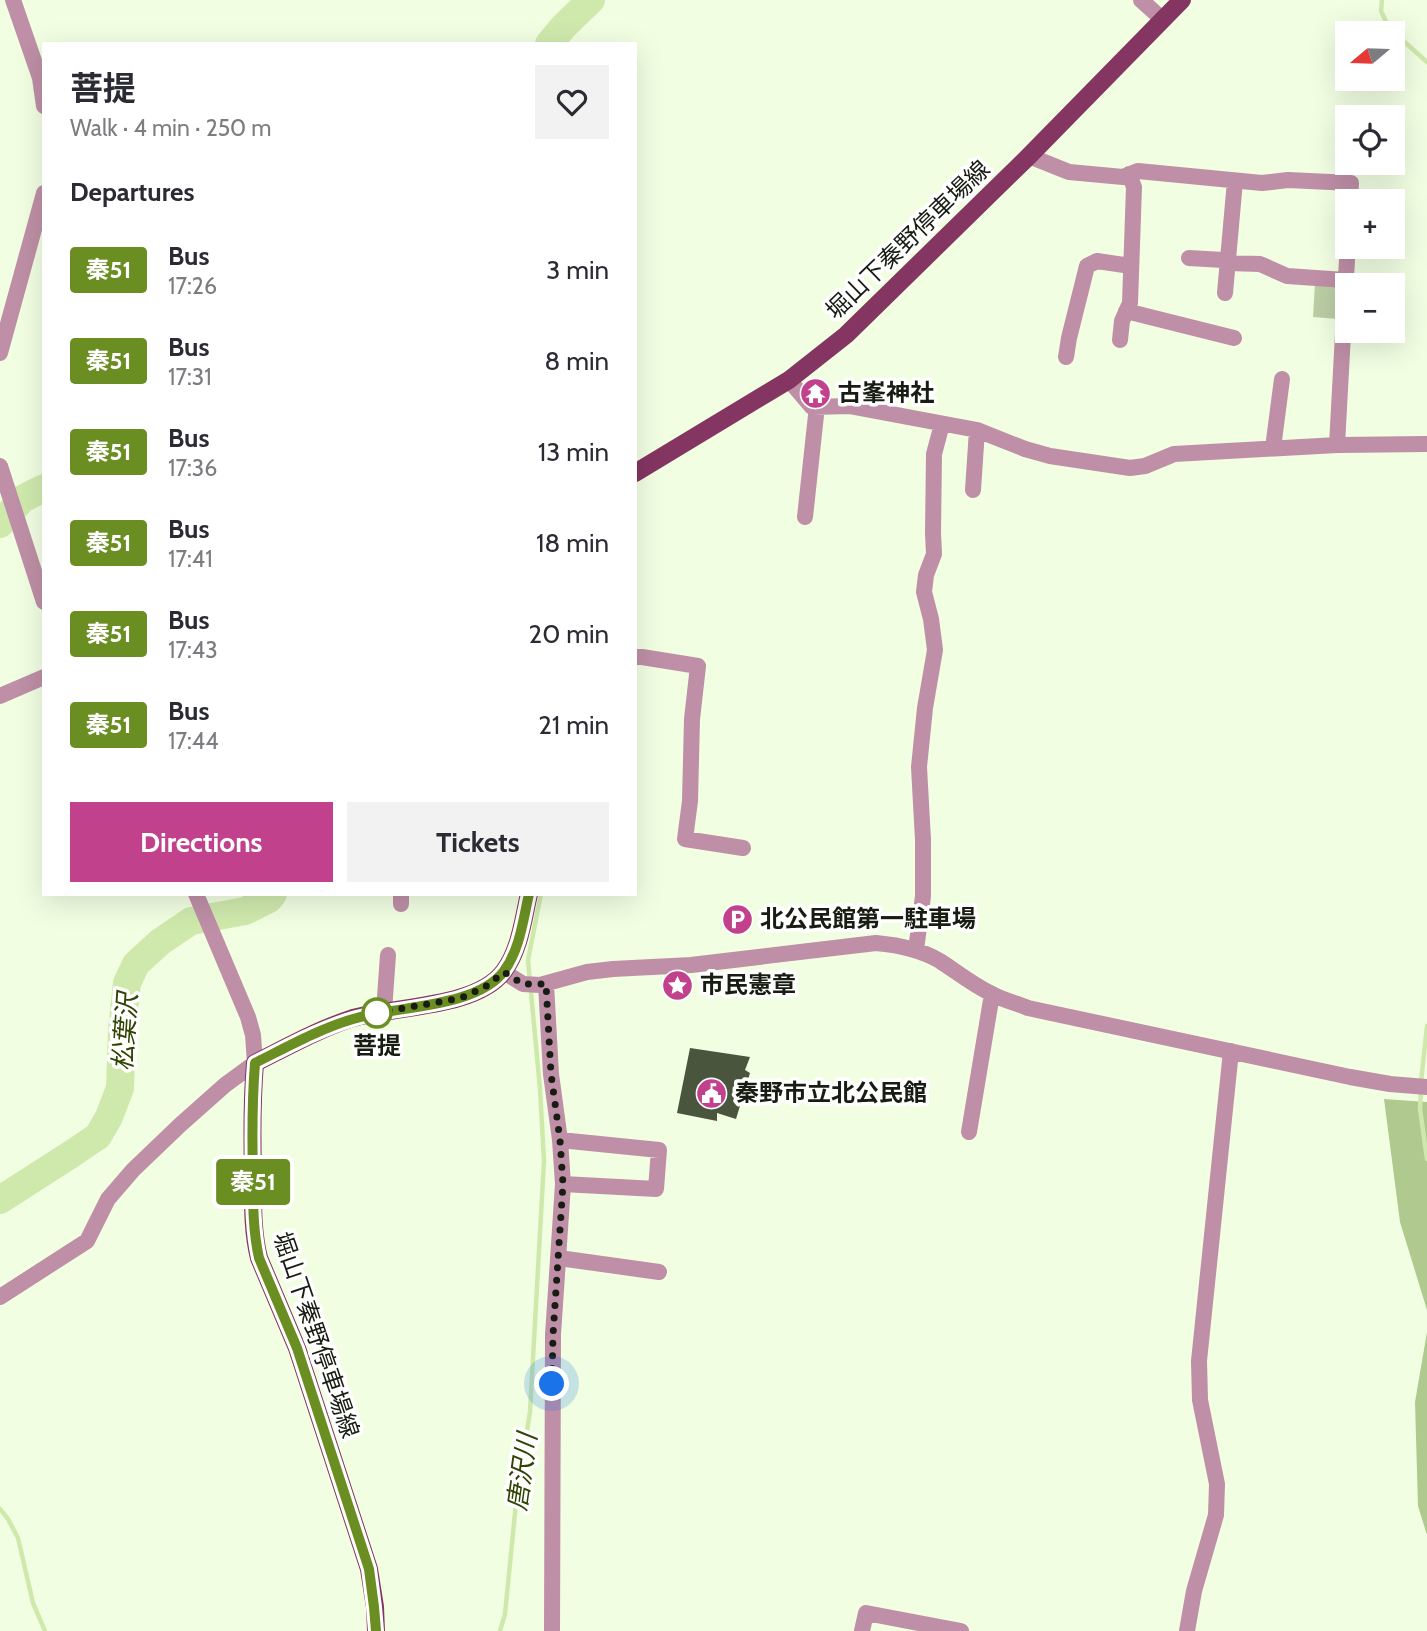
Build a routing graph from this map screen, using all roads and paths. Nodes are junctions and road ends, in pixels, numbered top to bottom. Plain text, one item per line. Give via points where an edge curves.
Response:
1 (13, 0) edge
2 (1141, 0) edge
3 (1182, 0) edge
4 (1162, 19) junction
5 (42, 92) edge
6 (1029, 156) junction
7 (1129, 174) junction
8 (1235, 181) junction
9 (1350, 189) edge
10 (42, 200) edge
11 (1189, 258) dead end
12 (1228, 263) junction
13 (1131, 266) junction
14 (1335, 279) edge
15 (1225, 293) dead end
16 (1126, 311) junction
17 (1234, 338) dead end
18 (1120, 340) dead end
19 (1343, 343) edge
20 (0, 353) edge
21 (1066, 357) dead end
22 (1282, 379) dead end
23 (789, 380) junction
24 (817, 406) junction
25 (942, 424) junction
26 (977, 430) junction
27 (1427, 444) edge
28 (1337, 445) junction
29 (1273, 448) junction
30 (0, 466) edge
31 (637, 472) edge
32 (973, 490) dead end
33 (805, 517) dead end
34 (42, 596) edge
35 (637, 657) edge
36 (42, 678) edge
37 (0, 696) edge
38 (743, 848) dead end
39 (529, 896) edge
40 (200, 901) edge
41 (916, 950) junction
42 (388, 955) dead end
43 (504, 972) junction
44 (543, 984) junction
45 (992, 994) junction
46 (384, 1011) junction
47 (1231, 1051) junction
48 (255, 1063) junction
49 (1427, 1087) edge
50 (969, 1132) dead end
51 (560, 1140) junction
52 (563, 1184) junction
53 (559, 1258) junction
54 (659, 1272) dead end
55 (0, 1297) edge
56 (376, 1631) edge
57 (552, 1631) edge
58 (862, 1631) edge
59 (961, 1631) edge
60 (1187, 1631) edge

1 - 5 street
2 - 4 street
3 - 4 main road, 堀山下秦野停車場線
4 - 6 main road, 堀山下秦野停車場線
6 - 7 street via 1069,172
6 - 23 main road, 堀山下秦野停車場線 via 846,335
7 - 8 street via 1138,171
7 - 13 street via 1134,187
8 - 9 street via 1350,183
8 - 12 street
10 - 20 street
11 - 12 street
12 - 14 street via 1261,264 1287,276
12 - 15 street
13 - 16 street
13 - 21 street via 1097,261 1087,266
16 - 17 street
16 - 18 street
19 - 28 street
22 - 29 street
23 - 24 street via 812,407
23 - 31 main road, 堀山下秦野停車場線
24 - 25 street via 849,406
24 - 33 street
25 - 26 street
25 - 41 street via 934,454 934,554 924,592 935,650 919,767 923,896
26 - 29 street via 1050,456 1130,468 1174,454
26 - 32 street
27 - 28 street
28 - 29 street
30 - 34 street
35 - 38 street via 698,666 685,839
36 - 37 street
39 - 43 main road via 516,949
40 - 48 street via 248,1017
41 - 44 street via 876,943 691,965 600,970
41 - 45 street
42 - 46 street
43 - 44 street via 523,984
43 - 46 main road via 461,998
44 - 51 street
45 - 47 street via 1028,1008
45 - 50 street
46 - 48 main road via 331,1026
47 - 49 street via 1350,1077
47 - 60 street via 1199,1362 1200,1400 1217,1484 1216,1515
48 - 55 street via 133,1170 108,1199 87,1241
48 - 56 main road, 堀山下秦野停車場線 via 252,1160 256,1247 297,1348 369,1569
51 - 52 street
51 - 52 street via 659,1150 656,1189
52 - 53 street
53 - 54 street
53 - 57 street via 553,1335
58 - 59 street via 866,1613

